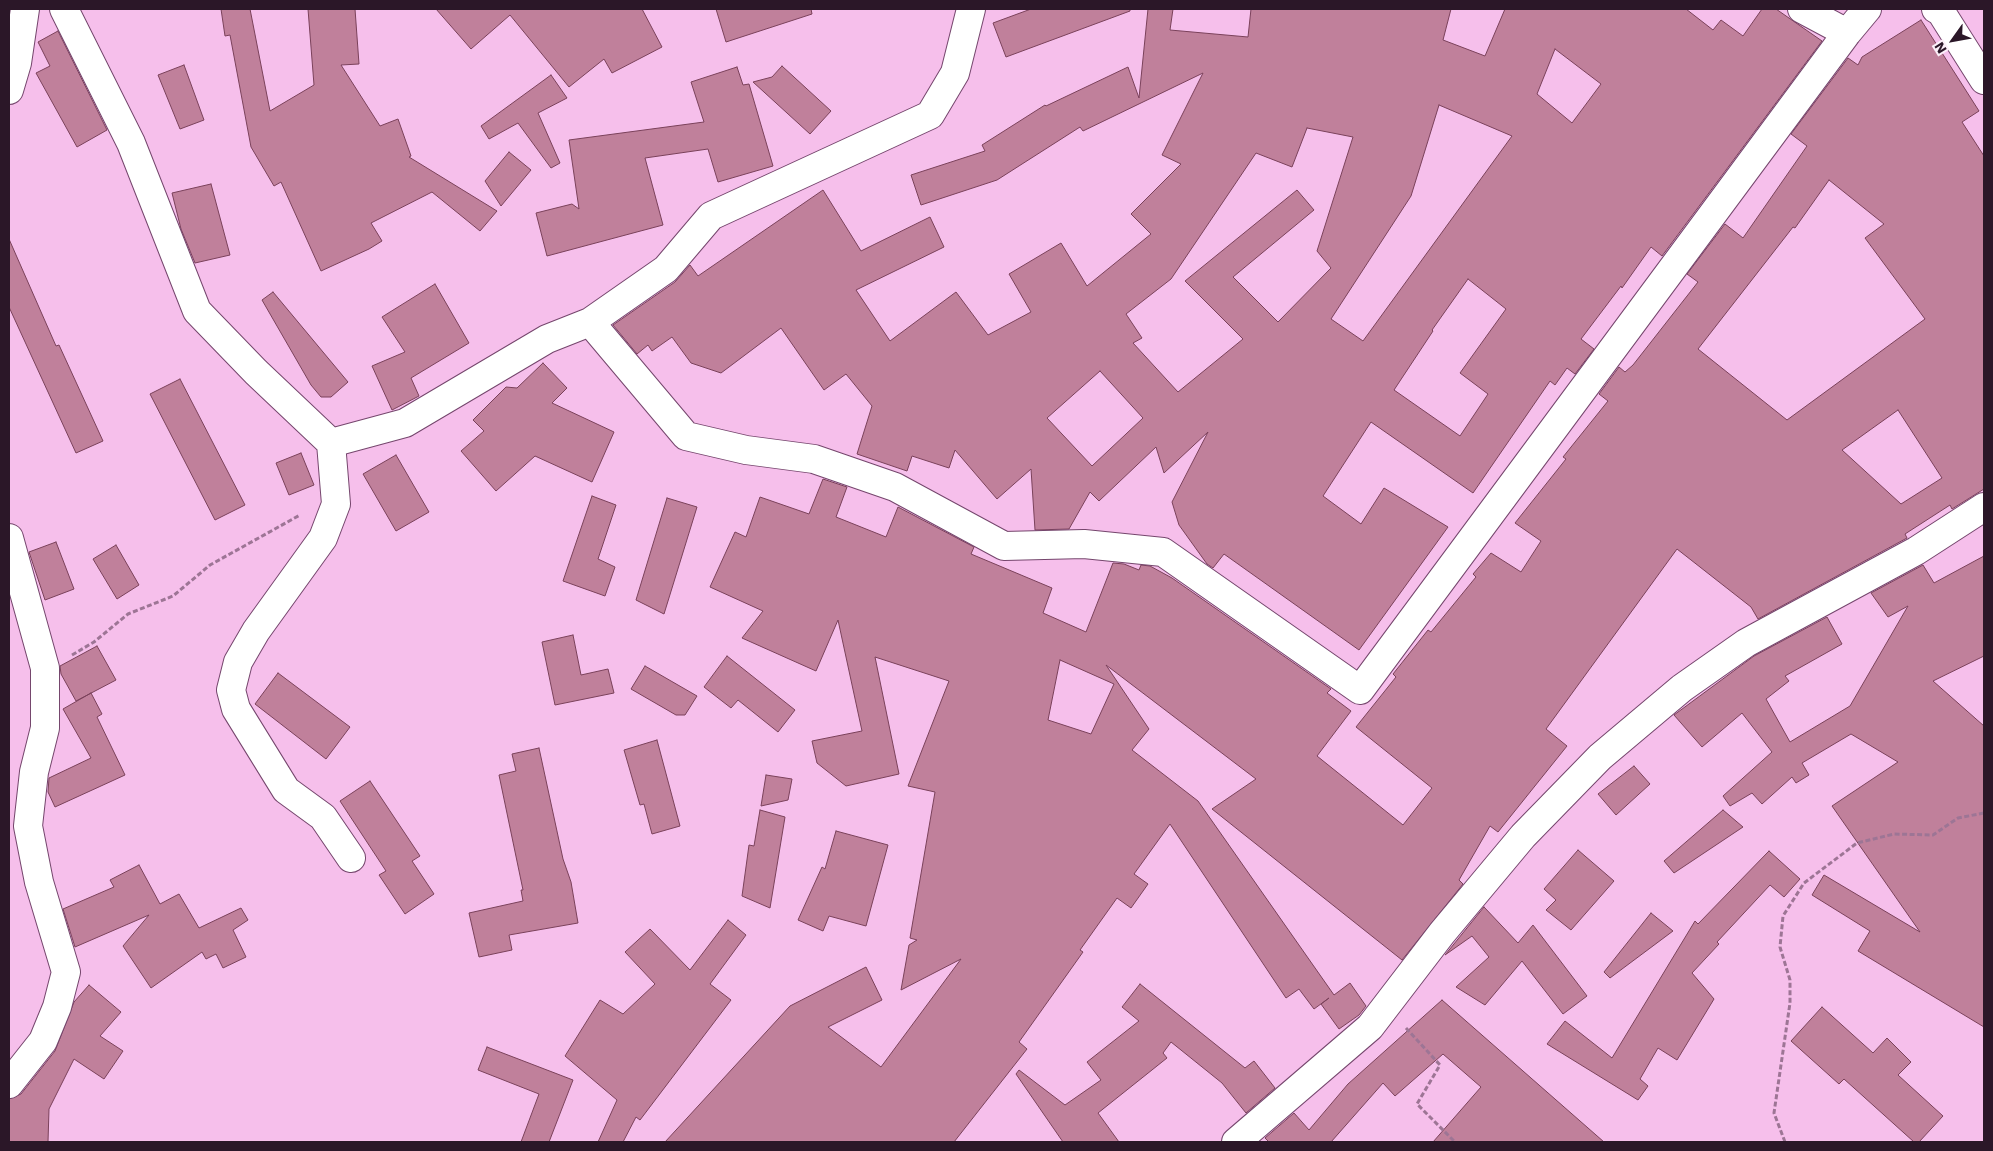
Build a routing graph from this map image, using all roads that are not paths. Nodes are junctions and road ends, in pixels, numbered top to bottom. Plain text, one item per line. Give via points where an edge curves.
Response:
1 (25, 9) edge
2 (64, 9) edge
3 (971, 9) edge
4 (1802, 9) edge
5 (1867, 9) edge
6 (1936, 9) edge
7 (1847, 33) junction
8 (1980, 64) edge
9 (9, 90) edge
10 (590, 322) junction
11 (331, 443) junction
12 (1984, 507) edge
13 (9, 538) edge
14 (351, 858) dead end
15 (9, 1084) edge
16 (1236, 1142) edge

1 - 9 street via 17,63
2 - 11 street via 131,143 197,311
3 - 10 street via 956,73 930,115 711,216 666,269
4 - 7 street
5 - 7 street
6 - 8 street
7 - 10 street via 1360,690 1163,552 1084,544 1004,546 895,487 814,459 746,450 686,436
10 - 11 street via 548,339 405,423
11 - 14 street via 336,504 323,538 256,631 238,662 231,690 236,709 286,790 323,817
12 - 16 street via 1916,552 1746,643 1674,694 1600,757 1523,836 1442,933 1370,1027
13 - 15 street via 45,668 44,728 34,772 28,826 39,882 66,972 57,1007 43,1041

